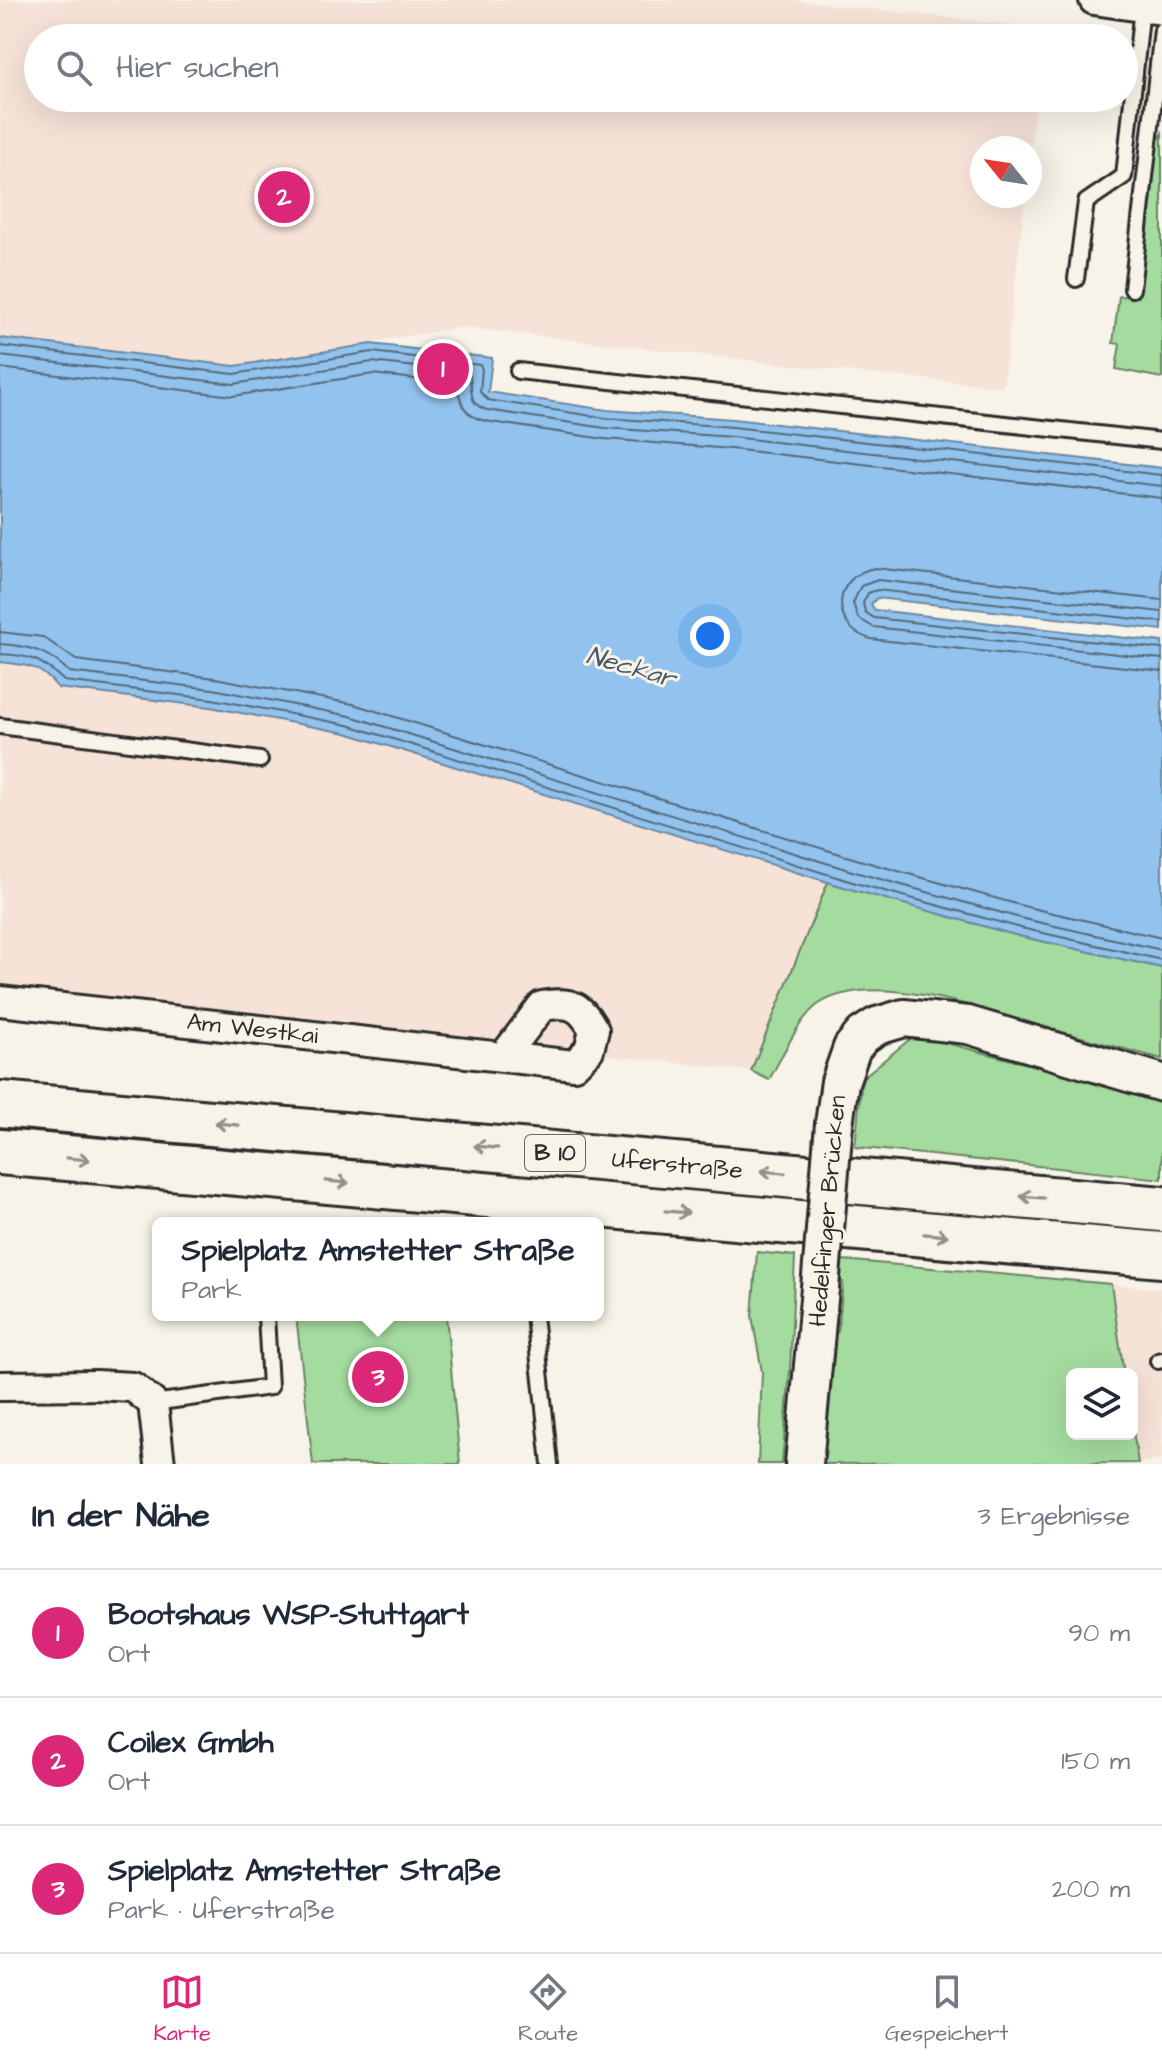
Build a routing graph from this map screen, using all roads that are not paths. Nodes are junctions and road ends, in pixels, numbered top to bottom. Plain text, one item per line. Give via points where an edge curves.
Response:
1 (1094, 0) edge
2 (1152, 9) edge
3 (1162, 30) edge
4 (1138, 92) edge
5 (1135, 112) edge
6 (1157, 120) edge
7 (1076, 279) dead end
8 (1132, 289) dead end
9 (518, 371) dead end
10 (1162, 441) edge
11 (0, 726) edge
12 (260, 760) dead end
13 (0, 1001) edge
14 (504, 1056) dead end
15 (1162, 1083) edge
16 (0, 1104) edge
17 (0, 1152) edge
18 (1162, 1188) edge
19 (1109, 1204) junction
20 (1162, 1209) edge
21 (1162, 1255) edge
22 (266, 1321) edge
23 (535, 1321) edge
24 (0, 1386) edge
25 (153, 1403) junction
26 (160, 1464) edge
27 (550, 1464) edge
28 (804, 1464) edge

1 - 2 street
2 - 4 lane
3 - 6 lane
5 - 7 lane via 1124,176 1086,202
6 - 8 lane
9 - 10 lane
11 - 12 lane
13 - 14 street, Am Westkai
15 - 28 street, Hedelfinger Brücken, bridge via 968,1025 904,1018 863,1035 852,1048 840,1082 834,1124
19 -> 16 highway, Uferstraße / B 10
17 -> 21 highway, Uferstraße / B 10
18 - 19 highway
19 - 20 highway, Uferstraße / B 10
22 - 25 lane via 270,1387
23 - 27 lane
24 - 25 street via 133,1387
25 - 26 street

